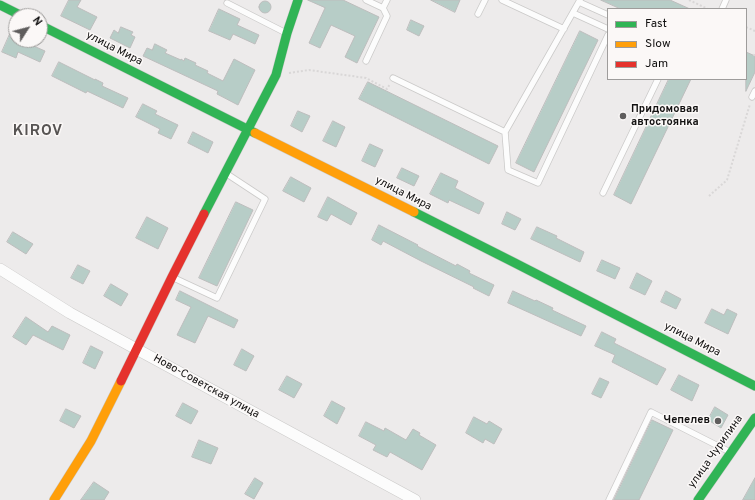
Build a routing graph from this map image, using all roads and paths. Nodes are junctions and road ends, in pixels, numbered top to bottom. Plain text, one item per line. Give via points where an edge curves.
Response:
1 (298, 0) edge
2 (366, 0) edge
3 (387, 0) edge
4 (485, 0) edge
5 (502, 0) edge
6 (688, 0) edge
7 (580, 1) edge
8 (228, 3) dead end
9 (383, 8) junction
10 (706, 8) edge
11 (573, 13) junction
12 (478, 14) dead end
13 (607, 14) edge
14 (48, 29) edge
15 (564, 29) junction
16 (607, 30) edge
17 (287, 33) junction
18 (607, 37) edge
19 (366, 61) dead end
20 (276, 75) junction
21 (393, 78) joint
22 (658, 80) edge
23 (755, 91) edge
24 (752, 97) joint
25 (247, 129) junction
26 (505, 132) junction
27 (226, 173) junction
28 (603, 193) dead end
29 (710, 196) dead end
30 (0, 269) edge
31 (172, 277) junction
32 (136, 348) junction
33 (755, 386) edge
34 (755, 418) edge
35 (731, 452) junction
36 (54, 500) edge
37 (415, 500) edge
38 (609, 500) edge
39 (698, 500) edge

1 - 17 street
2 - 9 lane
3 - 9 lane
4 - 12 lane
5 - 15 lane
6 - 10 path
7 - 11 lane
7 - 13 lane
8 - 17 lane
9 - 19 lane via 387,16
11 - 15 lane
11 - 16 lane
14 - 25 street, улица Мира
15 - 26 lane
17 - 20 street
18 - 26 lane via 538,183 508,170
20 - 21 path via 309,70 366,78 387,89
20 - 25 street
21 - 26 lane
22 - 28 lane
23 - 24 lane
24 - 29 path via 727,180
25 - 27 street
25 - 33 street, улица Мира
27 - 31 street
27 - 31 lane via 265,199 217,298
30 - 32 street, Ново-Советская улица via 70,313
31 - 32 street
32 - 36 street via 91,441
32 - 37 street, Ново-Советская улица
34 - 35 street, улица Чурилина via 748,433
35 - 38 lane via 651,412
35 - 39 street, улица Чурилина

